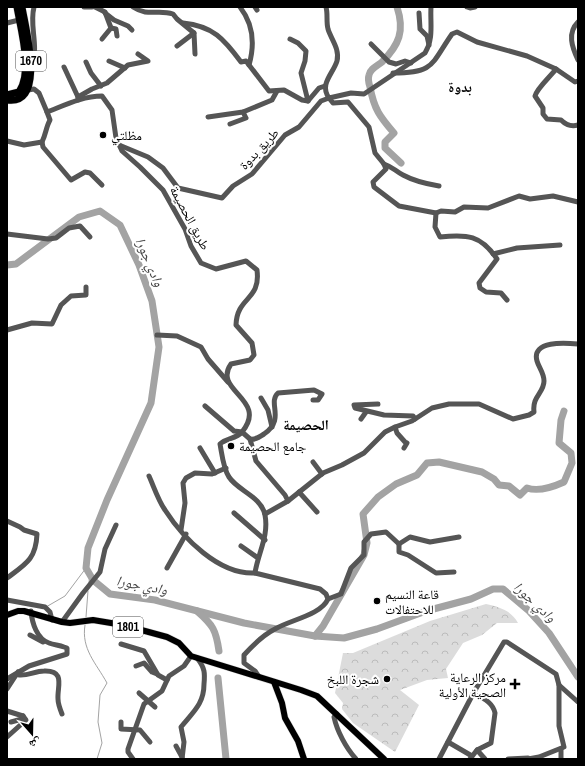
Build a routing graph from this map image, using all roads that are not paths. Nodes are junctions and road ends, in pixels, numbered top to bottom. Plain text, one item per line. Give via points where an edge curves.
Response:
1 (17, 7) edge
2 (22, 7) edge
3 (34, 7) edge
4 (84, 7) edge
5 (93, 7) edge
6 (133, 7) edge
7 (240, 7) edge
8 (326, 7) edge
9 (431, 7) edge
10 (466, 7) edge
11 (475, 7) edge
12 (105, 12) junction
13 (419, 13) dead end
14 (19, 20) junction
15 (578, 22) edge
16 (7, 23) edge
17 (183, 23) junction
18 (111, 28) junction
19 (132, 30) dead end
20 (194, 33) junction
21 (117, 36) dead end
22 (102, 39) dead end
23 (290, 39) dead end
24 (371, 44) dead end
25 (177, 46) dead end
26 (429, 46) junction
27 (138, 54) dead end
28 (195, 54) dead end
29 (578, 60) edge
30 (109, 61) dead end
31 (86, 62) dead end
32 (411, 63) junction
33 (31, 64) junction
34 (249, 65) junction
35 (64, 67) dead end
36 (125, 68) junction
37 (556, 69) junction
38 (393, 73) junction
39 (578, 82) edge
40 (101, 86) junction
41 (325, 86) junction
42 (25, 89) junction
43 (277, 91) junction
44 (7, 94) edge
45 (329, 98) junction
46 (78, 99) junction
47 (7, 100) edge
48 (308, 101) junction
49 (47, 112) junction
50 (244, 112) junction
51 (208, 117) dead end
52 (230, 124) dead end
53 (578, 125) edge
54 (7, 141) edge
55 (42, 142) junction
56 (119, 145) junction
57 (384, 164) junction
58 (102, 185) dead end
59 (439, 186) dead end
60 (578, 202) edge
61 (436, 213) junction
62 (7, 234) edge
63 (90, 237) dead end
64 (560, 245) dead end
65 (493, 254) junction
66 (86, 287) dead end
67 (507, 300) dead end
68 (7, 330) edge
69 (157, 334) dead end
70 (578, 344) edge
71 (228, 382) junction
72 (261, 398) dead end
73 (313, 400) dead end
74 (378, 404) dead end
75 (205, 406) dead end
76 (366, 412) junction
77 (361, 419) dead end
78 (415, 419) junction
79 (395, 427) junction
80 (272, 428) junction
81 (242, 432) junction
82 (250, 439) junction
83 (200, 448) dead end
84 (404, 448) dead end
85 (313, 462) dead end
86 (226, 468) junction
87 (215, 473) junction
88 (322, 474) junction
89 (149, 476) dead end
90 (298, 492) junction
91 (288, 501) junction
92 (317, 512) dead end
93 (234, 513) dead end
94 (264, 514) junction
95 (7, 521) edge
96 (116, 525) dead end
97 (183, 532) junction
98 (459, 536) dead end
99 (265, 540) junction
100 (399, 544) junction
101 (242, 546) dead end
102 (258, 558) junction
103 (167, 568) dead end
104 (454, 572) dead end
105 (255, 573) junction
106 (7, 578) edge
107 (328, 599) junction
108 (7, 600) edge
109 (30, 611) junction
110 (7, 615) edge
111 (52, 620) junction
112 (62, 622) junction
113 (30, 635) dead end
114 (46, 643) junction
115 (121, 644) dead end
116 (194, 657) junction
117 (136, 666) dead end
118 (18, 672) junction
119 (158, 675) junction
120 (259, 677) junction
121 (7, 679) edge
122 (167, 680) junction
123 (274, 682) junction
124 (558, 685) junction
125 (7, 689) edge
126 (474, 692) junction
127 (139, 693) dead end
128 (148, 700) junction
129 (578, 702) edge
130 (155, 707) dead end
131 (7, 711) edge
132 (62, 714) dead end
133 (336, 714) junction
134 (24, 716) junction
135 (11, 722) dead end
136 (121, 722) dead end
137 (136, 729) junction
138 (7, 737) edge
139 (150, 742) dead end
140 (448, 742) junction
141 (176, 746) dead end
142 (561, 749) junction
143 (477, 750) junction
144 (182, 758) edge
145 (471, 758) edge
146 (133, 759) edge
147 (304, 759) edge
148 (356, 759) edge
149 (384, 759) edge
150 (439, 759) edge
151 (485, 759) edge
152 (508, 759) edge
153 (528, 759) edge
154 (561, 759) edge

1 - 14 highway, 1670
2 - 33 highway, 1670
3 - 33 street via 32,25 35,47
4 - 5 street
5 - 12 street
6 - 17 street via 145,13 167,12
7 - 34 street via 249,18 253,44
8 - 41 street via 328,28 335,43 337,60
9 - 26 street via 432,34
10 - 11 street
12 - 18 street
12 - 19 street
13 - 26 street via 420,29 427,36
14 - 16 street
14 - 42 highway, 1670 via 25,63
15 - 29 street via 571,36
17 - 20 street
17 - 34 street via 202,27 218,35 241,62 246,61
18 - 21 street via 116,28
18 - 22 street
20 - 25 street
20 - 28 street
23 - 48 street via 306,51 301,74
24 - 32 street via 389,62 396,64 404,60
26 - 32 street, طريق بدوة via 425,53
27 - 36 street via 148,61 133,63
30 - 36 street
31 - 40 street via 90,73
32 - 38 street, طريق بدوة
33 - 42 highway, 1670
34 - 43 street via 269,91
35 - 46 street
36 - 40 street
37 - 38 street via 528,56 477,42 458,32 452,34 430,66 417,72
37 - 39 street via 574,82
37 - 53 street via 537,90 535,96 543,108 546,119 561,120 564,124 572,126
38 - 45 street, طريق بدوة via 364,94 351,93
40 - 46 street
41 - 45 street via 325,93
41 - 48 street via 319,88
42 - 44 highway, 1670 via 15,94
42 - 47 highway, 1670 via 15,100
42 - 49 street via 34,89 39,93
43 - 48 street via 284,90
43 - 50 street via 272,100
45 - 56 street, طريق بدوة via 321,100 299,127 285,135 252,174 233,186 222,198 178,188 163,168 148,157
45 - 57 street via 333,103 348,102 356,110 369,127 375,153
46 - 49 street, طريق الحصيمة
46 - 56 street, طريق الحصيمة via 102,96 107,101 112,110
49 - 55 street via 50,120 44,129
50 - 51 street
50 - 52 street via 246,118
54 - 55 street via 24,145
55 - 58 street via 43,148 71,180 85,172 94,176
56 - 71 street, طريق الحصيمة via 122,151 163,190 201,264 216,269 246,261 257,270 256,289 246,299 236,316 236,325 252,343 254,355 250,360 231,364 227,370
57 - 59 street via 393,167 402,175
57 - 61 street via 386,169 373,182 374,187 399,206
60 - 61 street via 553,196 530,199 518,196 484,208 464,207 455,212
61 - 65 street via 435,226 440,237 468,236 485,243
62 - 63 street via 48,239 56,238 69,228 80,226
64 - 65 street via 517,248
65 - 67 street via 497,259 479,283 480,288 486,292 502,293
66 - 68 street via 86,295 71,296 61,305 52,324 32,323
69 - 71 street via 177,336 201,346 208,359
70 - 78 street via 541,347 537,353 537,361 544,376 544,383 533,404 534,412 530,415 513,419 470,402 432,408
71 - 81 street via 250,410
72 - 80 street via 268,410
73 - 80 street via 321,397 319,391 278,393 275,398 275,422
74 - 76 street via 354,405 355,408
75 - 81 street via 234,431
76 - 77 street
76 - 78 street via 413,416
78 - 79 street
79 - 84 street via 396,433 407,443
79 - 88 street via 379,437 364,453
80 - 82 street via 257,439
81 - 82 street
81 - 86 street via 220,444
82 - 91 street via 256,461 277,484
83 - 87 street
85 - 88 street
86 - 87 street
86 - 94 street via 229,477 254,498
87 - 97 street via 195,473 183,483
88 - 90 street
89 - 97 street via 165,510
90 - 91 street
90 - 92 street
91 - 94 street
93 - 99 street
94 - 99 street
95 - 106 street via 37,534 32,559
96 - 112 street via 105,549 100,572
97 - 103 street
97 - 105 street via 221,565 241,573
98 - 100 street via 430,542 410,537
99 - 102 street
100 - 104 street via 399,552 408,554 436,573
100 - 107 street via 386,532 375,532 368,536 364,542 364,554 351,568 341,594
101 - 102 street
102 - 105 street
105 - 107 street via 320,589
107 - 120 street via 320,610 261,638 244,655 243,660
108 - 111 street via 45,607 50,612
109 - 110 main road via 18,611
109 - 111 main road, 1801
109 - 114 street via 34,626
111 - 112 main road, 1801
112 - 116 main road, 1801 via 93,620 123,625 166,637 179,643
113 - 114 street
114 - 118 street via 64,646 67,648 67,654
115 - 119 street via 144,651
116 - 120 main road, 1801
116 - 122 street via 173,672
116 - 144 street via 206,673 204,696 196,711 181,727 184,742
117 - 119 street via 144,663
118 - 121 street
118 - 125 street
118 - 132 street via 24,676 44,671 56,674 60,682 58,697
119 - 122 street
120 - 123 main road, 1801
122 - 128 street via 162,691
123 - 133 main road, 1801 via 312,694
123 - 147 main road
124 - 126 street via 556,674 504,642
124 - 129 street
124 - 142 street via 559,726 564,746
126 - 140 street
126 - 143 street via 488,702 495,712 491,742
127 - 128 street
128 - 130 street
128 - 137 street via 142,707
131 - 134 street
133 - 148 street via 335,722
133 - 149 main road, 1801
134 - 135 street
134 - 138 street via 26,720
136 - 137 street via 120,729
137 - 139 street
137 - 146 street via 128,749
140 - 145 street
140 - 150 street
141 - 144 street
142 - 153 street
142 - 154 street
143 - 145 street
143 - 151 street
152 - 153 street

